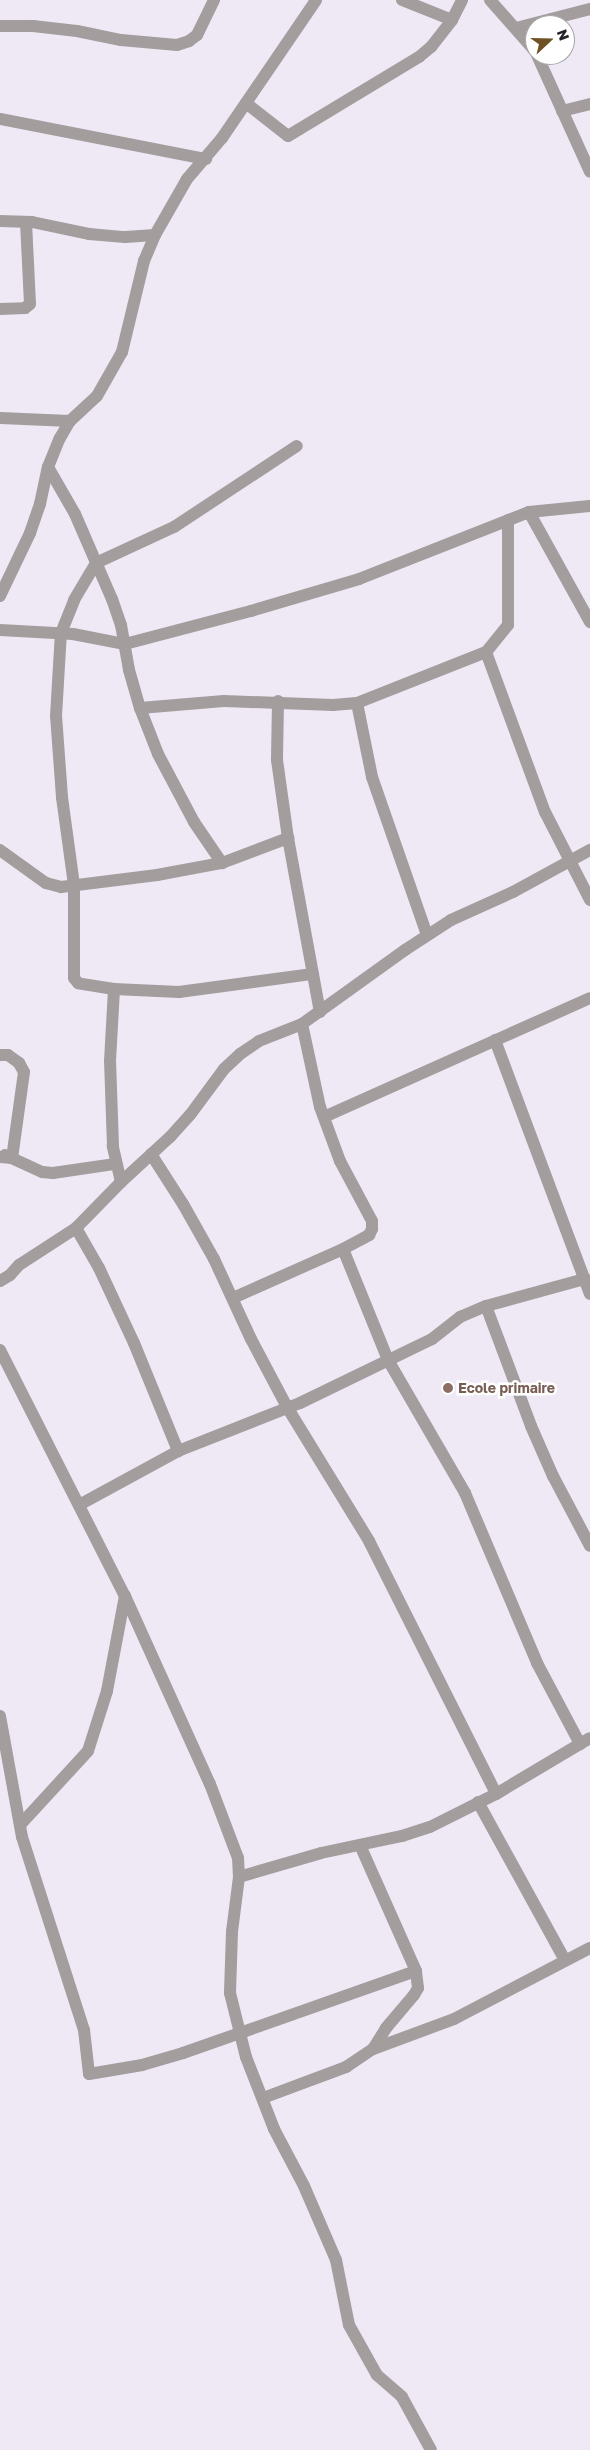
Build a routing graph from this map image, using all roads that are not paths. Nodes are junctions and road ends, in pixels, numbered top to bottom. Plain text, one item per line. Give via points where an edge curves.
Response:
1 (214, 0) edge
2 (316, 0) edge
3 (402, 0) edge
4 (462, 0) edge
5 (490, 0) edge
6 (590, 8) edge
7 (452, 20) junction
8 (0, 26) edge
9 (516, 28) junction
10 (525, 39) edge
11 (541, 65) edge
12 (246, 103) junction
13 (590, 104) edge
14 (562, 111) junction
15 (0, 119) edge
16 (206, 159) junction
17 (590, 172) edge
18 (0, 221) edge
19 (26, 223) junction
20 (156, 235) junction
21 (0, 309) edge
22 (0, 418) edge
23 (70, 421) junction
24 (296, 446) dead end
25 (48, 467) junction
26 (590, 506) edge
27 (529, 512) junction
28 (508, 520) junction
29 (96, 562) junction
30 (0, 596) edge
31 (590, 622) edge
32 (0, 630) edge
33 (61, 633) junction
34 (125, 644) junction
35 (486, 652) junction
36 (278, 701) junction
37 (357, 703) junction
38 (140, 708) junction
39 (288, 838) junction
40 (0, 850) edge
41 (590, 850) edge
42 (571, 861) junction
43 (222, 863) junction
44 (74, 884) junction
45 (590, 900) edge
46 (427, 935) junction
47 (313, 974) junction
48 (114, 989) junction
49 (590, 998) edge
50 (320, 1012) junction
51 (302, 1024) junction
52 (495, 1040) junction
53 (0, 1055) edge
54 (324, 1117) junction
55 (150, 1154) junction
56 (4, 1156) edge
57 (115, 1164) junction
58 (121, 1182) junction
59 (76, 1228) junction
60 (343, 1249) junction
61 (585, 1279) junction
62 (0, 1282) edge
63 (590, 1294) edge
64 (233, 1298) junction
65 (486, 1306) junction
66 (0, 1350) edge
67 (388, 1360) junction
68 (287, 1407) junction
69 (178, 1451) junction
70 (79, 1505) junction
71 (590, 1546) edge
72 (125, 1596) junction
73 (0, 1716) edge
74 (585, 1741) edge
75 (496, 1794) junction
76 (478, 1802) junction
77 (20, 1825) junction
78 (360, 1845) junction
79 (239, 1877) junction
80 (590, 1948) edge
81 (565, 1960) junction
82 (416, 1970) junction
83 (239, 2034) junction
84 (373, 2049) junction
85 (263, 2098) junction
86 (431, 2450) edge

1 - 8 street via 197,35 176,45 33,26
2 - 12 street
3 - 7 street
4 - 7 street
5 - 9 street
6 - 9 street
7 - 12 street via 418,57 288,136
9 - 10 street
11 - 14 street
12 - 16 street
13 - 14 street
14 - 17 street
15 - 16 street
16 - 20 street via 187,179
18 - 19 street
19 - 20 street via 98,235
19 - 21 street via 30,304 25,308
20 - 23 street via 144,261 122,352 97,396
22 - 23 street
23 - 25 street
24 - 29 street via 174,527
25 - 29 street
25 - 30 street via 30,533
26 - 27 street
27 - 28 street
27 - 31 street
28 - 34 street via 359,579
28 - 35 street via 508,625
29 - 33 street via 74,600
29 - 34 street via 118,616
32 - 33 street
33 - 34 street
33 - 44 street via 56,716 62,797
34 - 38 street
35 - 37 street
35 - 42 street via 541,804
36 - 37 street via 333,705
36 - 38 street via 224,700
36 - 39 street via 277,760
37 - 46 street via 372,777
38 - 43 street via 158,754 194,822
39 - 43 street
39 - 47 street
40 - 44 street via 46,883 61,887
41 - 42 street
42 - 45 street
42 - 46 street
43 - 44 street via 157,876
44 - 48 street via 75,980
46 - 50 street
47 - 48 street via 179,992
47 - 50 street
48 - 57 street via 110,1061
49 - 52 street
50 - 51 street
51 - 54 street
51 - 55 street via 259,1041 240,1054 224,1069 170,1138
52 - 54 street
52 - 61 street
53 - 56 street via 8,1055 24,1072
54 - 60 street via 340,1161 372,1221 369,1235
55 - 58 street
55 - 64 street via 192,1220
56 - 57 street via 42,1172 53,1173
57 - 58 street
58 - 59 street
59 - 62 street
59 - 69 street via 99,1268 134,1343
60 - 64 street
60 - 67 street
61 - 63 street
61 - 65 street
64 - 68 street
65 - 67 street via 460,1318 432,1339
65 - 71 street via 545,1460
66 - 70 street
67 - 68 street
67 - 74 street via 465,1493 537,1664
68 - 69 street
68 - 75 street via 369,1542
69 - 70 street
70 - 72 street
72 - 77 street via 106,1691 88,1751
72 - 79 street via 210,1784 234,1844
73 - 77 street
74 - 75 street
75 - 76 street
76 - 78 street via 430,1827
76 - 81 street
77 - 83 street via 84,2030 89,2074 142,2065
78 - 79 street
78 - 82 street
79 - 83 street via 232,1932 230,1993
80 - 81 street
81 - 84 street via 454,2019
82 - 83 street
82 - 84 street via 418,1988
83 - 85 street
84 - 85 street via 346,2066
85 - 86 street via 274,2129 304,2186 336,2260 349,2326 377,2375 402,2397

